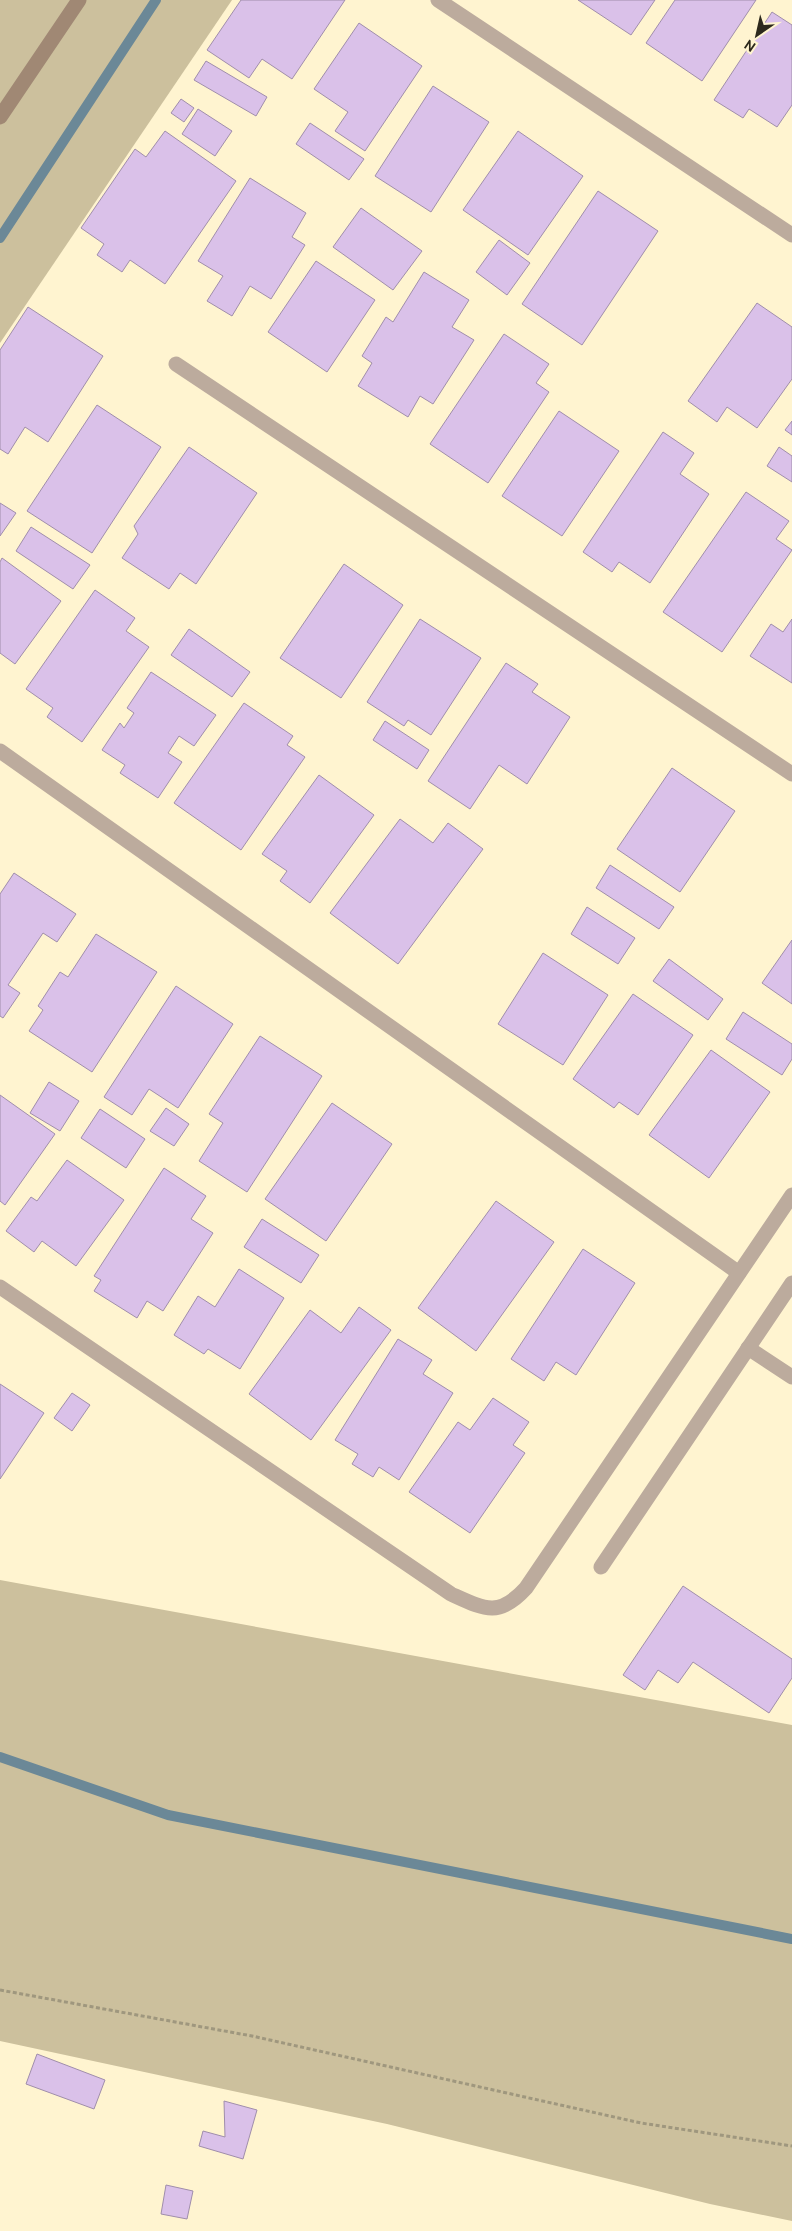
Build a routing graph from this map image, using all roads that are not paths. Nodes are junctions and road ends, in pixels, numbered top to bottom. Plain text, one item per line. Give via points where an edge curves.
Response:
1 (79, 0) edge
2 (438, 0) edge
3 (0, 118) edge
4 (792, 235) edge
5 (176, 364) dead end
6 (0, 751) edge
7 (792, 774) edge
8 (792, 1195) edge
9 (739, 1273) junction
10 (792, 1283) edge
11 (0, 1288) edge
12 (748, 1348) junction
13 (792, 1377) edge
14 (601, 1567) dead end

1 - 3 street
2 - 4 street
5 - 7 street
6 - 9 street
8 - 9 street
9 - 11 street via 526,1588 514,1602 484,1609 452,1594
10 - 12 street
12 - 13 street
12 - 14 street

